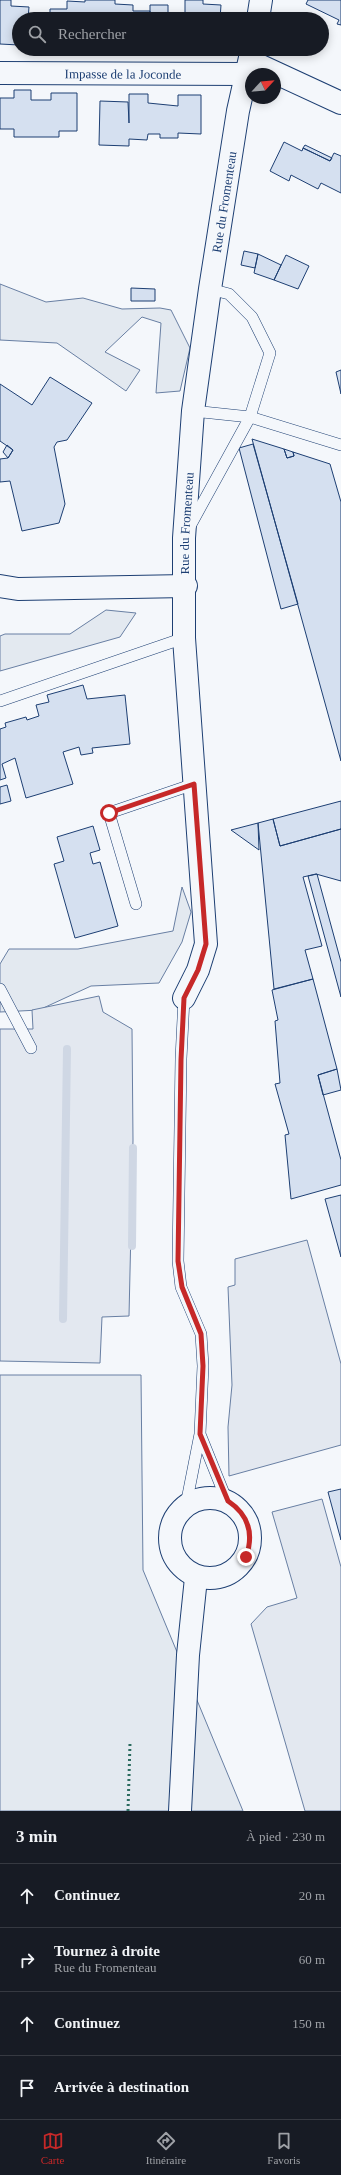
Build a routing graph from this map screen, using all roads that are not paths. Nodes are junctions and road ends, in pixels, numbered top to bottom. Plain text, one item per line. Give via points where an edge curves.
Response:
1 (261, 0) edge
2 (259, 12) edge
3 (249, 61) edge
4 (0, 73) edge
5 (341, 103) edge
6 (210, 289) junction
7 (192, 411) junction
8 (250, 417) junction
9 (341, 445) edge
10 (184, 538) junction
11 (0, 586) edge
12 (186, 586) junction
13 (184, 638) junction
14 (0, 701) edge
15 (194, 784) junction
16 (136, 904) dead end
17 (0, 988) edge
18 (184, 998) joint
19 (31, 1048) dead end
20 (200, 1434) junction
21 (228, 1501) junction
22 (186, 1505) junction
23 (196, 1578) junction
24 (180, 1811) edge

1 - 2 street
3 - 4 street, Impasse de la Joconde
3 - 5 street
3 - 6 street, Rue du Fromenteau via 238,112
6 - 7 street, Rue du Fromenteau
6 - 8 lane via 229,294 252,317 270,353
7 - 8 lane
7 - 10 street, Rue du Fromenteau
8 - 9 lane
8 - 10 lane
10 - 12 street, Rue du Fromenteau
11 - 12 street via 18,589
12 - 13 street, Rue du Fromenteau
13 - 14 lane
13 - 15 street, Rue du Fromenteau
15 - 16 lane via 109,813
15 - 18 street, Rue du Fromenteau via 206,944 198,970
17 - 19 lane
18 - 20 lane via 178,1261 182,1287 201,1334 203,1366
20 - 21 lane
20 - 22 lane
21 - 22 street via 214,1497 198,1499
21 - 23 street via 246,1518 250,1530 251,1544 246,1557 241,1565 226,1576 212,1579
22 - 23 street via 176,1516 170,1529 170,1543 172,1554 180,1566
23 - 24 street via 188,1655

